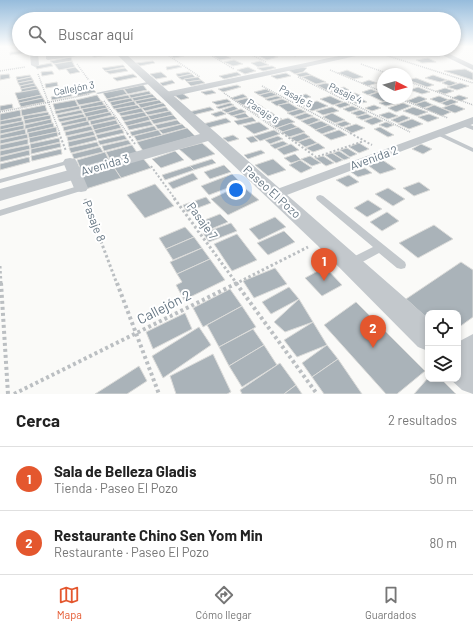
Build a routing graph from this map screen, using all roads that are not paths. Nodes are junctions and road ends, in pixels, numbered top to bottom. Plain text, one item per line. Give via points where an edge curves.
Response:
1 (132, 64) edge
2 (309, 64) edge
3 (152, 82) junction
4 (98, 93) road end
5 (166, 94) junction
6 (469, 124) edge
7 (439, 134) junction
8 (211, 136) junction
9 (473, 150) edge
10 (75, 174) junction
11 (0, 181) edge
12 (0, 195) edge
13 (274, 195) junction
14 (320, 198) dead end
15 (0, 213) edge
16 (380, 248) junction
17 (350, 263) junction
18 (401, 265) dead end
19 (425, 334) edge
20 (473, 344) edge
21 (461, 354) edge
22 (461, 368) edge
23 (473, 379) edge

1 - 3 street, Paseo El Pozo
2 - 5 street
3 - 4 lane, Callejón 3
3 - 5 street, Paseo El Pozo
5 - 8 street, Paseo El Pozo
6 - 7 street, Avenida 2
7 - 9 lane
7 - 13 street, Avenida 2
8 - 10 street, Avenida 3
8 - 13 street, Paseo El Pozo
10 - 11 lane
10 - 12 street, Avenida 3
10 - 15 lane
13 - 17 street, Paseo El Pozo
14 - 16 lane
16 - 17 lane
16 - 18 lane
17 - 19 street, Paseo El Pozo
20 - 21 street
22 - 23 street

